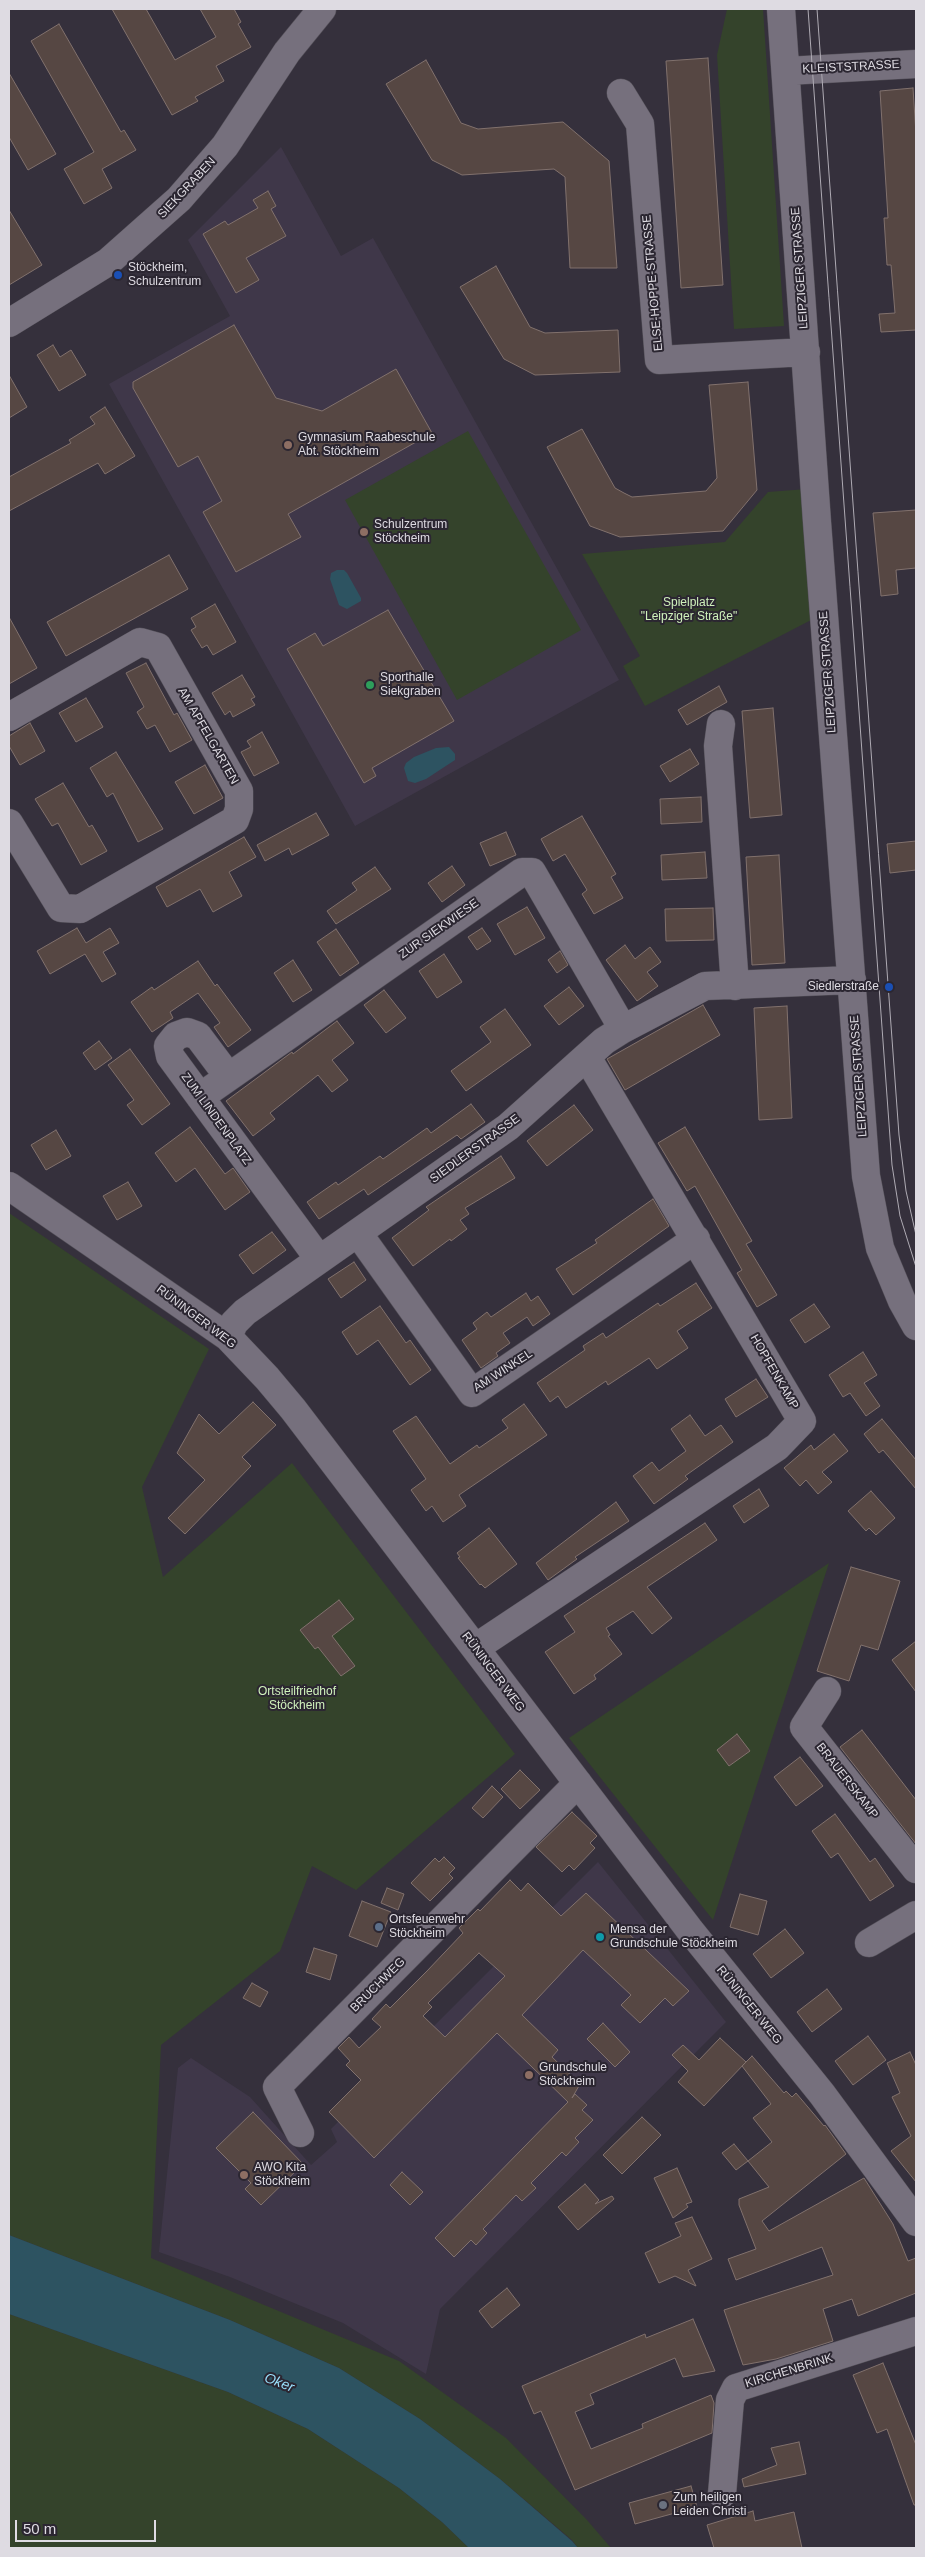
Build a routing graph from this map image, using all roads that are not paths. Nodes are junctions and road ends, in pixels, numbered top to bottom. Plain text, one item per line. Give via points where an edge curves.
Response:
1 (322, 9) edge
2 (781, 9) edge
3 (916, 64) edge
4 (786, 70) junction
5 (621, 93) dead end
6 (9, 323) edge
7 (806, 352) junction
8 (9, 716) edge
9 (721, 724) dead end
10 (9, 823) edge
11 (852, 980) junction
12 (735, 986) junction
13 (623, 1029) junction
14 (587, 1057) junction
15 (228, 1076) junction
16 (200, 1097) junction
17 (9, 1186) edge
18 (358, 1233) junction
19 (696, 1239) junction
20 (319, 1260) junction
21 (916, 1326) edge
22 (228, 1337) junction
23 (475, 1648) junction
24 (827, 1691) dead end
25 (578, 1783) junction
26 (916, 1869) edge
27 (916, 1915) edge
28 (869, 1943) dead end
29 (300, 2132) dead end
30 (916, 2222) edge
31 (916, 2331) edge
32 (722, 2494) dead end

1 - 6 street, SIEKGRABEN via 287,52 224,146 179,199 108,262
2 - 4 street, LEIPZIGER STRASSE
3 - 4 street, KLEISTSTRASSE
4 - 7 street, LEIPZIGER STRASSE
5 - 7 street, ELSE-HOPPE-STRASSE via 640,124 659,360
7 - 11 street, LEIPZIGER STRASSE
8 - 10 street, AM APFELGARTEN via 140,642 158,647 239,791 235,820 80,909 61,908
9 - 12 street via 718,746
11 - 12 street, SIEDLERSTRASSE
11 - 21 street, LEIPZIGER STRASSE via 869,1199 880,1248
12 - 13 street, SIEDLERSTRASSE via 705,986
13 - 14 street, SIEDLERSTRASSE
13 - 15 street, ZUR SIEKWIESE via 532,872 522,872
14 - 18 street, SIEDLERSTRASSE via 508,1127
14 - 19 street, HOPFENKAMP
15 - 16 street, ZUR SIEKWIESE
15 - 16 street, ZUM LINDENPLATZ via 198,1036 187,1032 176,1036 168,1046 170,1056
16 - 20 street, ZUM LINDENPLATZ
17 - 22 street, RÜNINGER WEG
18 - 19 street, AM WINKEL via 472,1393
18 - 20 street, SIEDLERSTRASSE
19 - 23 street, HOPFENKAMP via 802,1421 777,1447
20 - 22 street, SIEDLERSTRASSE via 245,1312 234,1323
22 - 23 street, RÜNINGER WEG via 293,1409
23 - 25 street, RÜNINGER WEG
24 - 26 street, BRAUERSKAMP via 804,1727
25 - 29 street, BRUCHWEG via 277,2087
25 - 30 street, RÜNINGER WEG via 689,1929 822,2094
27 - 28 street
31 - 32 street, KIRCHENBRINK via 736,2388 730,2400

